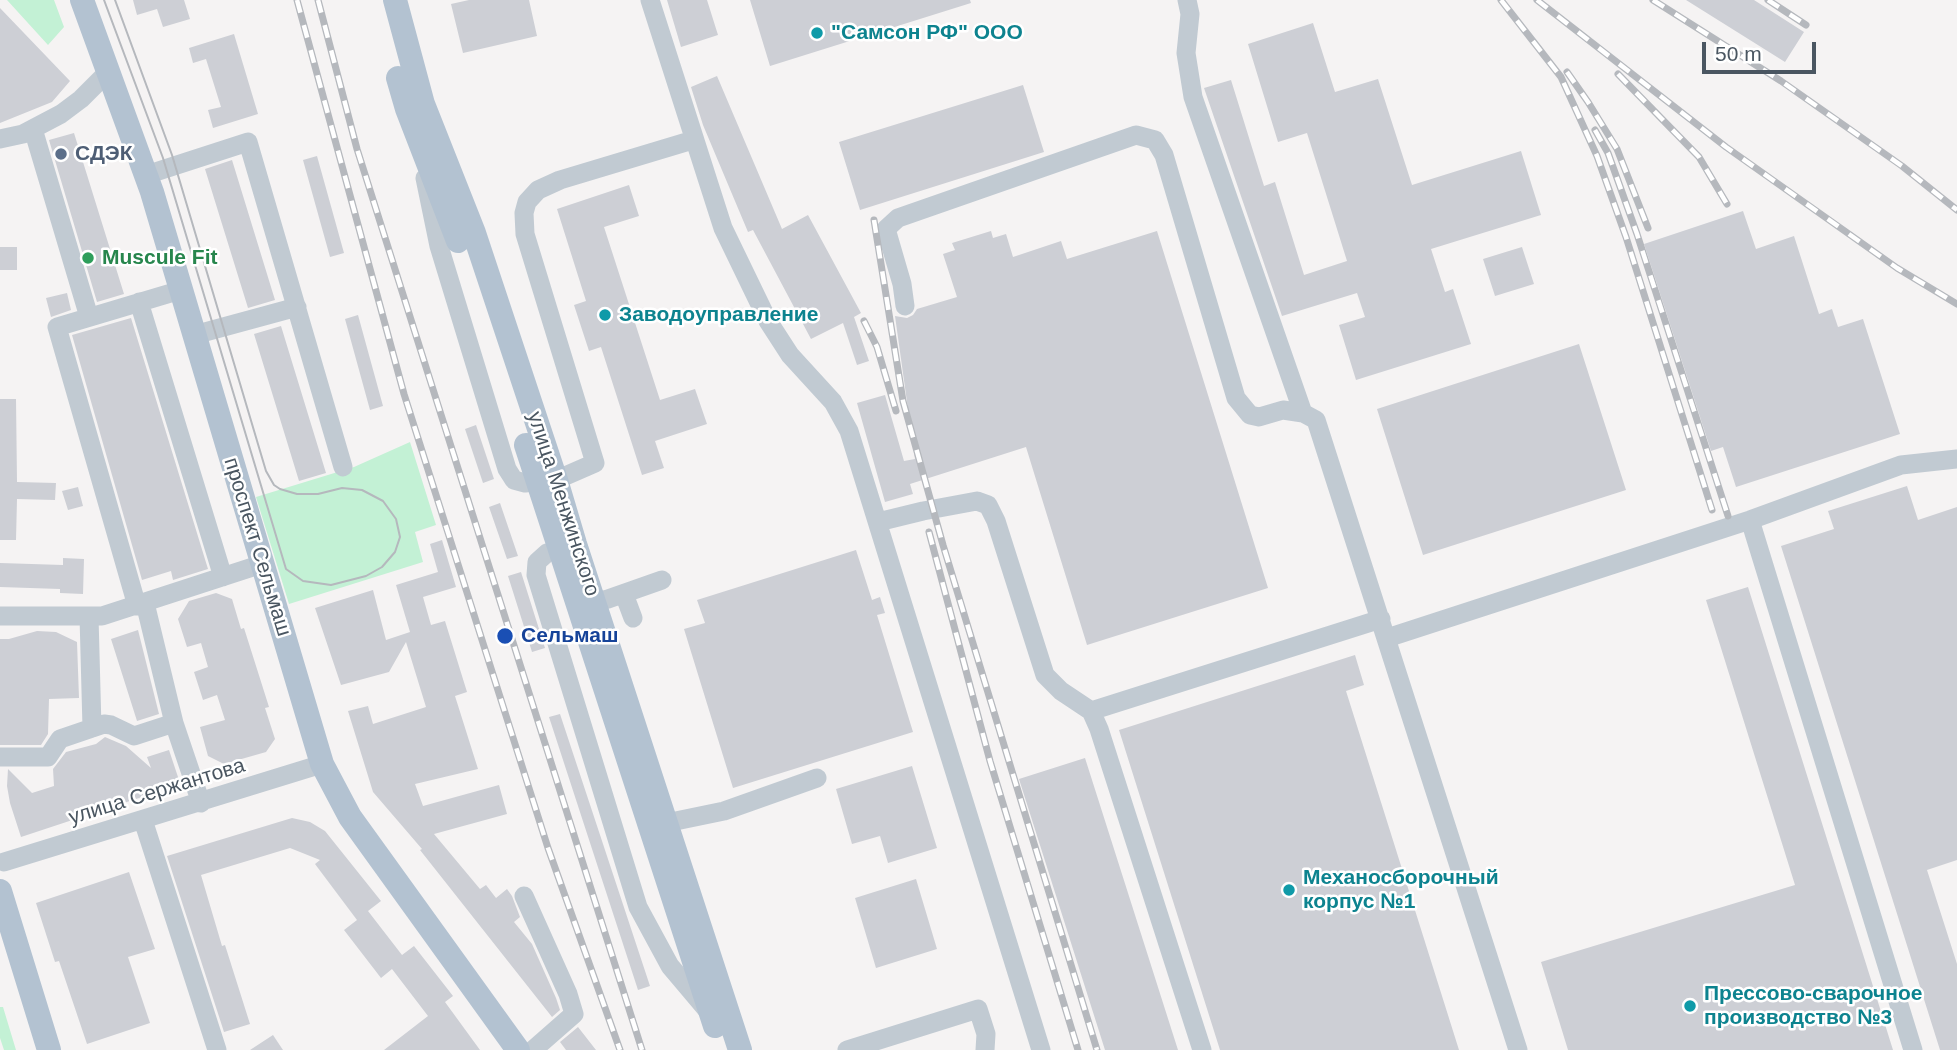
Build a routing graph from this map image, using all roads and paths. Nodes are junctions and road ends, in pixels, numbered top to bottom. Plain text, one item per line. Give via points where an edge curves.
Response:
1 (82, 0) edge
2 (377, 0) edge
3 (395, 0) edge
4 (650, 0) edge
5 (1186, 0) edge
6 (108, 72) junction
7 (33, 129) junction
8 (0, 139) edge
9 (693, 140) junction
10 (146, 175) junction
11 (181, 290) junction
12 (139, 302) junction
13 (905, 306) dead end
14 (297, 307) junction
15 (89, 317) junction
16 (194, 335) junction
17 (1303, 413) junction
18 (1957, 459) edge
19 (343, 467) dead end
20 (547, 480) junction
21 (1750, 520) junction
22 (878, 523) junction
23 (559, 549) junction
24 (262, 564) junction
25 (223, 577) junction
26 (662, 579) dead end
27 (624, 594) junction
28 (587, 604) junction
29 (141, 605) junction
30 (89, 616) junction
31 (0, 617) edge
32 (633, 618) dead end
33 (1384, 628) junction
34 (1091, 710) junction
35 (174, 723) junction
36 (97, 730) junction
37 (0, 757) edge
38 (322, 764) junction
39 (817, 778) dead end
40 (201, 803) junction
41 (143, 820) junction
42 (666, 823) junction
43 (4, 862) dead end
44 (0, 891) edge
45 (524, 896) dead end
46 (711, 1014) junction
47 (728, 1047) edge
48 (518, 1048) edge
49 (49, 1050) edge
50 (216, 1050) edge
51 (847, 1050) edge
52 (985, 1050) edge
53 (1041, 1050) edge
54 (1202, 1050) edge
55 (1518, 1050) edge
56 (1913, 1050) edge

1 - 6 main road, проспект Сельмаш
2 - 20 main road, улица Менжинского via 414,129
3 - 20 main road, улица Менжинского via 423,104 474,233
4 - 9 street
5 - 17 street via 1191,14 1186,53 1193,97
6 - 7 street via 81,99
6 - 10 main road, проспект Сельмаш
7 - 8 street
7 - 15 street
9 - 20 street via 560,180 538,190 527,202 525,234 595,463
9 - 22 street via 723,228 768,321 790,355 833,402 849,431
10 - 11 main road, проспект Сельмаш
10 - 14 street via 248,142
11 - 12 street
11 - 16 main road, проспект Сельмаш
12 - 15 street
12 - 25 street
13 - 17 street via 886,229 898,218 1136,135 1155,140 1164,155 1236,398 1250,415 1283,410
14 - 16 street
14 - 19 street
15 - 29 street via 57,327
16 - 24 main road, проспект Сельмаш
17 - 33 street via 1317,420
18 - 21 street via 1901,465
20 - 23 main road, улица Менжинского
20 - 28 main road, улица Менжинского via 575,544
21 - 33 street
21 - 56 street
22 - 34 street via 977,501 988,505 1045,675 1060,691
22 - 53 street
23 - 28 main road, улица Менжинского
23 - 46 street via 537,562 536,575 638,907 670,966
24 - 25 street
24 - 38 main road, проспект Сельмаш
25 - 29 street
26 - 27 street
27 - 28 street
27 - 32 street
28 - 42 main road, улица Менжинского
28 - 46 main road, улица Менжинского
29 - 30 street
29 - 35 street
30 - 31 street
30 - 36 street
33 - 34 street
33 - 55 street
34 - 54 street
35 - 36 street via 134,736 107,724
35 - 40 street
36 - 37 street via 60,739 48,757
38 - 40 street, улица Сержантова
38 - 48 main road, проспект Сельмаш via 350,817
39 - 42 street via 724,811
40 - 41 street, улица Сержантова
41 - 43 street, улица Сержантова
41 - 50 street
42 - 47 main road, улица Менжинского
44 - 49 main road
45 - 48 street via 574,1014
46 - 47 main road, улица Менжинского
51 - 52 street via 978,1009 986,1034

